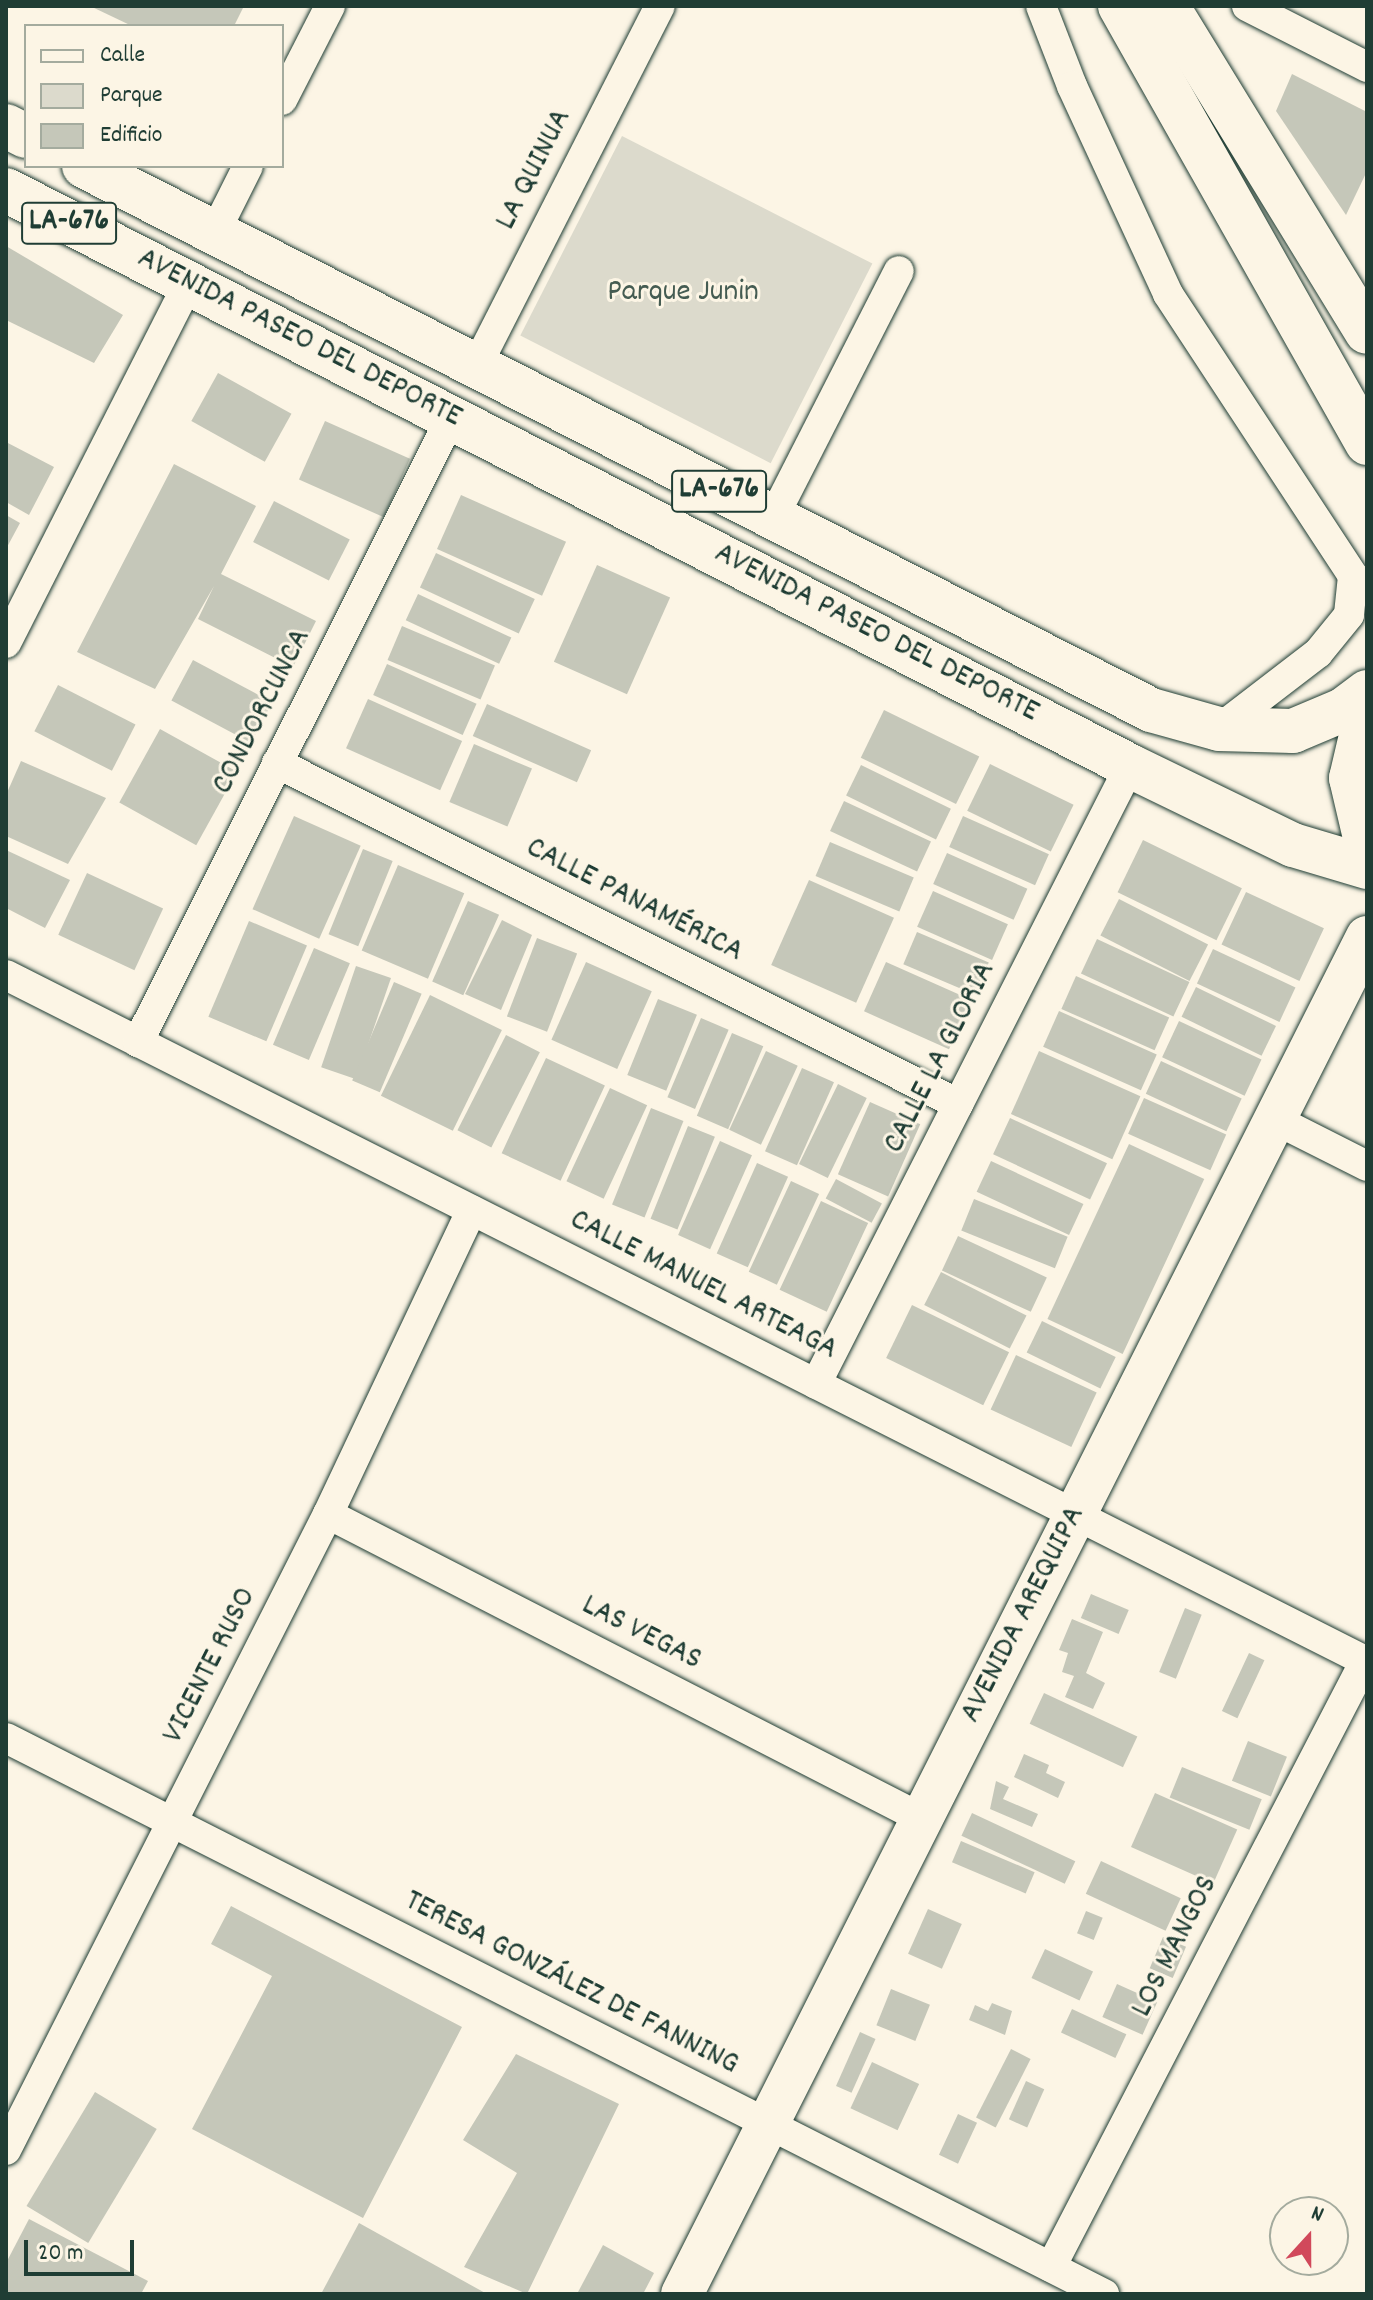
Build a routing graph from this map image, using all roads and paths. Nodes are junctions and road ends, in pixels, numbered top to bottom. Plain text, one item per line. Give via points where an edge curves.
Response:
1 (330, 6) edge
2 (660, 6) edge
3 (1041, 6) edge
4 (1120, 6) edge
5 (1167, 6) edge
6 (1247, 6) edge
7 (1367, 67) edge
8 (284, 96) edge
9 (6, 126) edge
10 (24, 135) edge
11 (88, 168) edge
12 (247, 168) edge
13 (6, 190) edge
14 (214, 234) junction
15 (899, 271) dead end
16 (188, 284) junction
17 (1367, 332) edge
18 (476, 367) junction
19 (452, 416) junction
20 (1367, 443) edge
21 (773, 518) junction
22 (6, 643) edge
23 (1367, 692) edge
24 (1367, 710) edge
25 (1219, 729) junction
26 (277, 763) junction
27 (1130, 766) junction
28 (1367, 846) edge
29 (1367, 867) edge
30 (1367, 937) edge
31 (6, 975) edge
32 (138, 1042) junction
33 (958, 1104) junction
34 (1274, 1119) junction
35 (1367, 1166) edge
36 (472, 1210) junction
37 (816, 1384) junction
38 (328, 1514) junction
39 (1075, 1514) junction
40 (1366, 1661) edge
41 (6, 1738) edge
42 (921, 1818) junction
43 (172, 1822) junction
44 (768, 2124) junction
45 (6, 2150) edge
46 (1051, 2267) junction
47 (682, 2294) edge
48 (1104, 2294) edge

1 - 8 street
2 - 18 street, LA QUINUA
3 - 25 street via 1168,294 1353,576 1349,615 1318,653
4 - 20 main road
5 - 17 main road
6 - 7 street
9 - 10 main road
11 - 14 main road, AVENIDA PASEO DEL DEPORTE / LA-676
12 - 14 street
13 - 16 main road, AVENIDA PASEO DEL DEPORTE / LA-676
14 - 18 main road, AVENIDA PASEO DEL DEPORTE / LA-676
15 - 21 street
16 - 19 main road, AVENIDA PASEO DEL DEPORTE / LA-676
16 - 22 street
18 - 21 main road, AVENIDA PASEO DEL DEPORTE / LA-676
19 - 26 street, CONDORCUNCA
19 - 27 main road, AVENIDA PASEO DEL DEPORTE / LA-676
21 - 25 main road, AVENIDA PASEO DEL DEPORTE / LA-676 via 1151,710
23 - 25 main road, AVENIDA PASEO DEL DEPORTE / LA-676 via 1343,710 1293,731
24 - 28 main road via 1351,778
26 - 32 street, CONDORCUNCA
26 - 33 street, CALLE PANAMÉRICA
27 - 29 main road, AVENIDA PASEO DEL DEPORTE / LA-676 via 1293,845
27 - 33 street, CALLE LA GLORIA
30 - 34 street, AVENIDA AREQUIPA
31 - 32 street, CALLE MANUEL ARTEAGA
32 - 36 street, CALLE MANUEL ARTEAGA
33 - 37 street, CALLE LA GLORIA
34 - 35 street
34 - 39 street, AVENIDA AREQUIPA
36 - 37 street, CALLE MANUEL ARTEAGA
36 - 38 street, VICENTE RUSO
37 - 39 street, CALLE MANUEL ARTEAGA
38 - 42 street, LAS VEGAS
38 - 43 street, VICENTE RUSO
39 - 40 street, CALLE MANUEL ARTEAGA
39 - 42 street, AVENIDA AREQUIPA
40 - 46 street, LOS MANGOS
41 - 43 street, TERESA GONZÁLEZ DE FANNING
42 - 44 street, AVENIDA AREQUIPA
43 - 44 street, TERESA GONZÁLEZ DE FANNING
43 - 45 street, VICENTE RUSO
44 - 46 street, TERESA GONZÁLEZ DE FANNING
44 - 47 street, AVENIDA AREQUIPA
46 - 48 street, TERESA GONZÁLEZ DE FANNING

